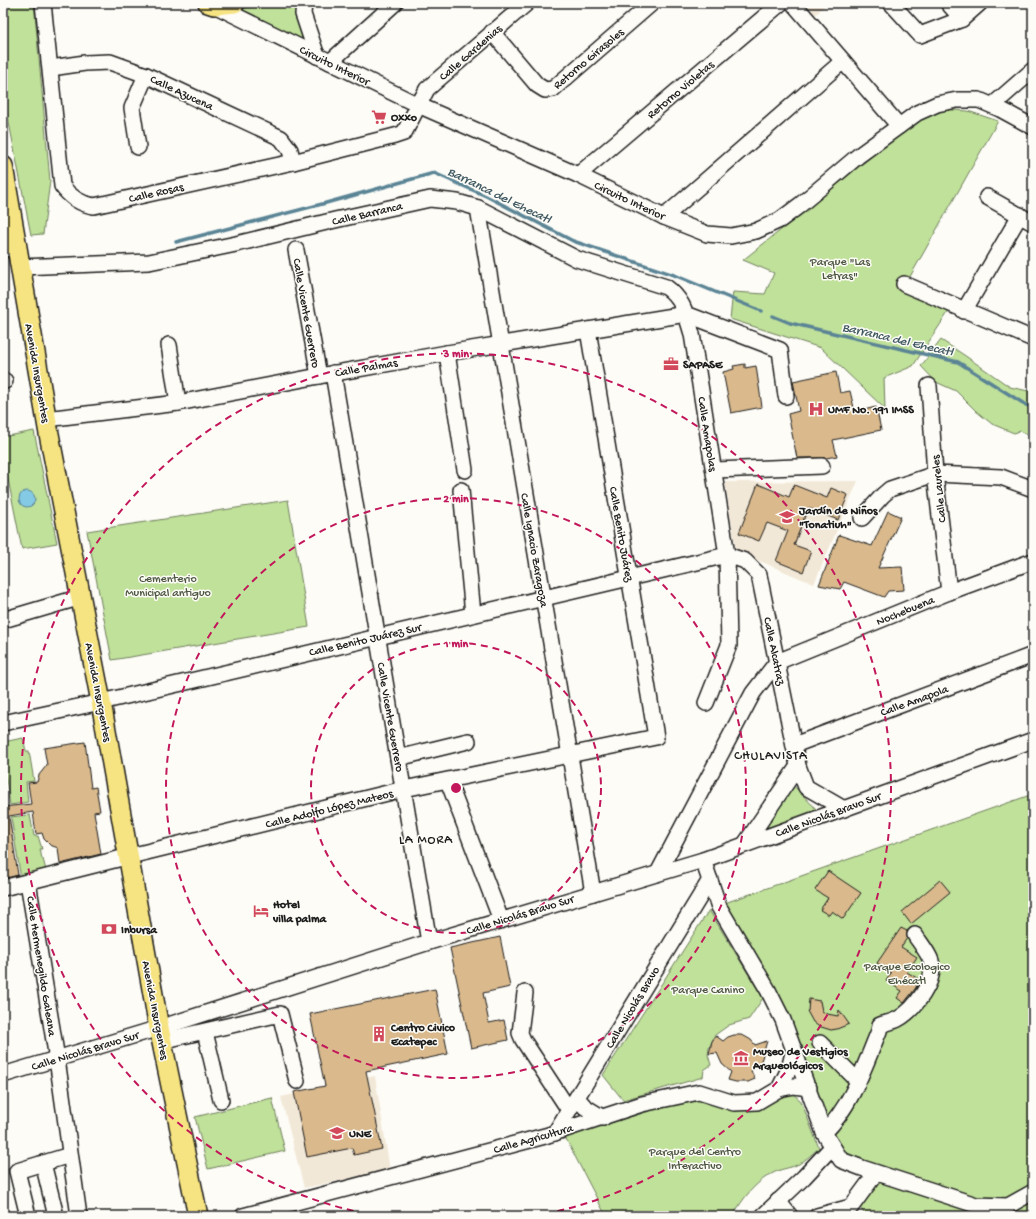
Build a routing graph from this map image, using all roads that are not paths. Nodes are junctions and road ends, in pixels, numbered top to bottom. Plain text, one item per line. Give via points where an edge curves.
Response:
1 (43, 3) edge
2 (234, 3) edge
3 (304, 3) edge
4 (395, 3) edge
5 (527, 3) edge
6 (652, 3) edge
7 (781, 3) edge
8 (793, 3) edge
9 (891, 3) edge
10 (948, 3) edge
11 (980, 3) edge
12 (211, 4) edge
13 (962, 19) junction
14 (492, 32) junction
15 (323, 59) junction
16 (843, 61) junction
17 (51, 68) junction
18 (1033, 70) edge
19 (146, 75) junction
20 (418, 105) junction
21 (993, 105) junction
22 (900, 126) junction
23 (1033, 127) edge
24 (138, 147) dead end
25 (294, 162) junction
26 (3, 166) edge
27 (578, 175) junction
28 (987, 197) dead end
29 (478, 208) junction
30 (664, 217) junction
31 (1027, 219) edge
32 (296, 250) dead end
33 (13, 255) edge
34 (904, 284) dead end
35 (964, 311) junction
36 (686, 314) junction
37 (588, 330) junction
38 (1033, 339) edge
39 (500, 344) junction
40 (168, 345) dead end
41 (447, 353) junction
42 (326, 374) junction
43 (929, 386) dead end
44 (786, 396) dead end
45 (178, 403) junction
46 (46, 419) junction
47 (822, 466) dead end
48 (465, 470) dead end
49 (714, 470) junction
50 (935, 474) junction
51 (1033, 489) edge
52 (461, 490) dead end
53 (862, 518) dead end
54 (727, 555) junction
55 (1033, 561) edge
56 (629, 578) junction
57 (949, 592) junction
58 (81, 598) junction
59 (544, 598) junction
60 (473, 614) junction
61 (3, 620) edge
62 (378, 636) junction
63 (1033, 655) edge
64 (777, 662) junction
65 (101, 702) junction
66 (706, 703) dead end
67 (3, 723) edge
68 (656, 738) joint
69 (1033, 740) edge
70 (468, 741) dead end
71 (794, 745) junction
72 (570, 755) junction
73 (398, 758) junction
74 (798, 766) junction
75 (448, 780) junction
76 (404, 789) junction
77 (844, 809) junction
78 (745, 844) junction
79 (129, 856) junction
80 (704, 860) junction
81 (658, 873) junction
82 (710, 880) junction
83 (28, 882) junction
84 (3, 888) edge
85 (592, 893) junction
86 (501, 920) junction
87 (915, 935) dead end
88 (429, 942) junction
89 (525, 993) dead end
90 (206, 1032) junction
91 (160, 1035) junction
92 (820, 1043) dead end
93 (794, 1049) junction
94 (57, 1058) junction
95 (3, 1075) edge
96 (297, 1081) dead end
97 (858, 1081) junction
98 (809, 1088) junction
99 (779, 1089) junction
100 (221, 1100) dead end
101 (573, 1104) junction
102 (603, 1118) junction
103 (555, 1133) junction
104 (824, 1133) junction
105 (832, 1147) junction
106 (70, 1155) junction
107 (43, 1164) junction
108 (876, 1173) junction
109 (1033, 1192) edge
110 (778, 1201) junction
111 (281, 1211) edge
112 (852, 1211) edge
113 (28, 1216) edge
114 (56, 1216) edge
115 (79, 1216) edge
116 (198, 1216) edge
117 (243, 1216) edge
118 (763, 1216) edge
119 (790, 1216) edge
120 (817, 1216) edge

1 - 17 street, Calle Rosas
2 - 12 main road, Circuito Interior
3 - 15 street via 303,14
4 - 15 street
5 - 14 street, Calle Gardenias
6 - 14 street, Retorno Girasoles via 553,89 545,90 537,85
7 - 27 street, Retorno Violetas
8 - 16 street
9 - 13 street via 920,35
10 - 13 street
11 - 13 street
12 - 15 street, Circuito Interior
14 - 20 street, Calle Gardenias via 427,89
15 - 20 street, Circuito Interior
16 - 22 street
16 - 30 street
17 - 19 street, Calle Azucena via 110,62
17 - 25 street, Calle Rosas via 62,186 68,194 85,205 94,206
18 - 21 street
19 - 24 street via 132,108
19 - 25 street, Calle Azucena via 281,138 290,150
20 - 25 street, Calle Rosas via 404,133
20 - 27 street, Circuito Interior
21 - 22 street, Circuito Interior via 979,100 957,100 937,104 917,113
21 - 23 street, Circuito Interior
22 - 30 street, Circuito Interior via 858,156 780,220 756,231 731,236 707,234
26 - 33 main road, Avenida Insurgentes
27 - 30 street, Circuito Interior
28 - 31 street
29 - 33 street, Calle Barranca via 430,198 149,262
29 - 36 street, Calle Barranca via 577,259 666,287 682,303
29 - 39 street, Calle Ignacio Zaragoza
31 - 35 street
32 - 42 street, Calle Vicente Guerrero
33 - 46 main road, Avenida Insurgentes
34 - 35 street
35 - 38 street
36 - 37 street, Calle Palmas
36 - 44 street via 780,350
36 - 49 street, Calle Amapolas via 692,334
37 - 39 street, Calle Palmas
37 - 56 street, Calle Benito Juárez
39 - 41 street, Calle Palmas
39 - 59 street, Calle Ignacio Zaragoza
40 - 45 street
41 - 42 street, Calle Palmas
41 - 48 street
42 - 45 street, Calle Palmas
42 - 62 street, Calle Vicente Guerrero
43 - 50 street, Calle Laureles
45 - 46 street, Calle Palmas
46 - 58 main road, Avenida Insurgentes
47 - 49 street
49 - 54 street, Calle Amapolas
50 - 51 street via 1001,477
50 - 53 street via 890,489
50 - 57 street, Calle Laureles
52 - 60 street
54 - 56 street, Calle Benito Juárez Sur
54 - 64 street, Calle Alcatraz via 745,561 759,575
54 - 66 street, Calle Amapolas via 729,645
55 - 57 street, Nochebuena
56 - 59 street, Calle Benito Juárez Sur
56 - 68 street, Calle Benito Juárez
57 - 64 street, Nochebuena
58 - 61 street
58 - 65 main road, Avenida Insurgentes
59 - 60 street, Calle Benito Juárez Sur
59 - 72 street, Calle Ignacio Zaragoza
60 - 62 street, Calle Benito Juárez Sur
62 - 65 street, Calle Benito Juárez Sur
62 - 73 street, Calle Vicente Guerrero
63 - 71 street, Calle Amapola
64 - 71 street, Calle Alcatraz
64 - 81 street via 753,693
65 - 67 street, Calle Benito Juárez Sur
65 - 79 main road, Avenida Insurgentes
68 - 72 street, Calle Adolfo López Mateos
69 - 77 street, Calle Nicolás Bravo Sur
70 - 73 street
71 - 74 street, Calle Alcatraz
72 - 75 street, Calle Adolfo López Mateos
72 - 85 street, Calle Ignacio Zaragoza
73 - 76 street, Calle Vicente Guerrero
74 - 77 street, Calle Alcatraz via 806,787
74 - 78 street
75 - 76 street, Calle Adolfo López Mateos
75 - 86 street
76 - 79 street, Calle Adolfo López Mateos
76 - 88 street, Calle Vicente Guerrero
77 - 78 street, Calle Nicolás Bravo Sur
78 - 80 street, Calle Nicolás Bravo Sur
79 - 83 street, Calle Adolfo López Mateos
79 - 91 main road, Avenida Insurgentes
80 - 81 street, Calle Nicolás Bravo Sur
80 - 82 street
81 - 85 street, Calle Nicolás Bravo Sur
82 - 93 street via 719,907 784,1020
82 - 101 street, Calle Nicolás Bravo
83 - 84 street, Calle Adolfo López Mateos
83 - 94 street, Calle Hermenegildo Galeana
85 - 86 street, Calle Nicolás Bravo Sur
86 - 88 street, Calle Nicolás Bravo Sur
87 - 97 street via 931,961 932,974 928,986 911,1009 897,1019 880,1025
88 - 91 street, Calle Nicolás Bravo Sur
89 - 101 street via 520,1033 523,1040
90 - 91 street
90 - 96 street via 280,1014
90 - 100 street
91 - 94 street, Calle Nicolás Bravo Sur
91 - 116 main road, Avenida Insurgentes
92 - 97 street
93 - 98 street
93 - 99 street, Calle Agricultura via 790,1069
94 - 95 street, Calle Nicolás Bravo Sur
94 - 106 street, Calle Hermenegildo Galeana
97 - 104 street via 848,1102
98 - 99 street via 794,1086
98 - 104 street
99 - 102 street, Calle Agricultura via 758,1102 734,1104 699,1092 642,1104
101 - 102 street
101 - 103 street, Calle Nicolás Bravo
102 - 103 street, Calle Agricultura
103 - 111 street, Calle Agricultura
104 - 105 street
105 - 108 street via 841,1160
105 - 110 street
106 - 107 street
106 - 115 street, Calle Hermenegildo Galeana
107 - 113 street via 17,1171
107 - 114 street
108 - 109 street via 976,1205 1008,1206
108 - 112 street
110 - 118 street
110 - 119 street
111 - 117 street, Calle Agricultura
112 - 120 street

